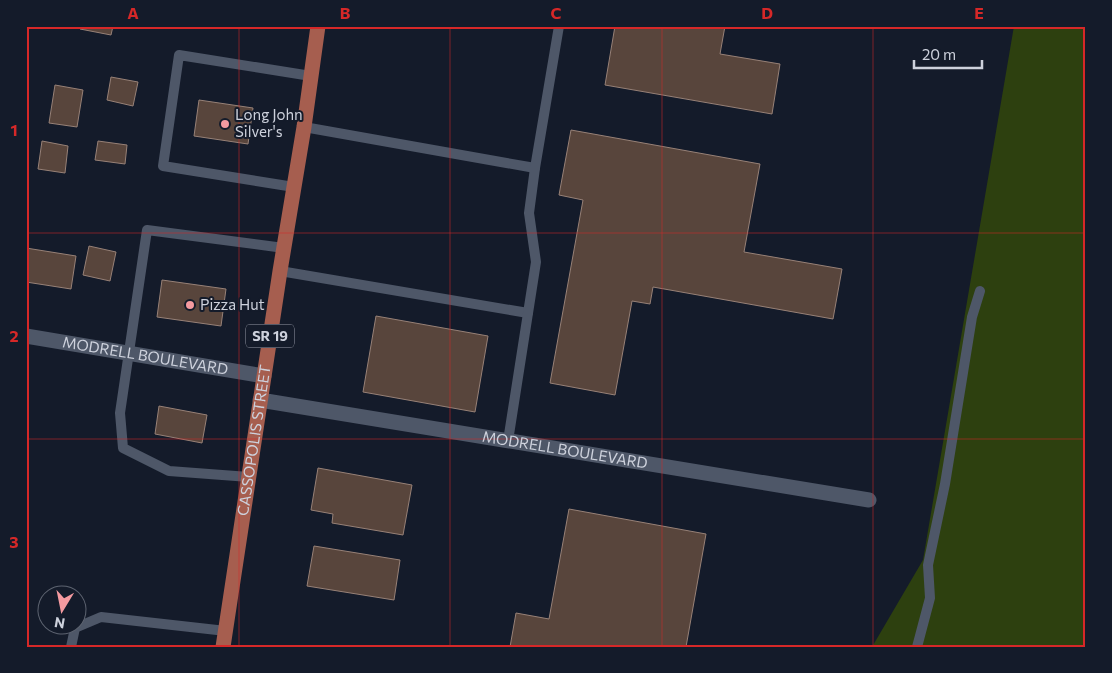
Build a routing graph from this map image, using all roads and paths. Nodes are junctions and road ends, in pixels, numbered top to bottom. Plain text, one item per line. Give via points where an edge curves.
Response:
1 (318, 26) edge
2 (559, 26) edge
3 (311, 76) junction
4 (304, 127) junction
5 (535, 168) junction
6 (294, 187) junction
7 (284, 248) junction
8 (280, 271) junction
9 (980, 291) dead end
10 (528, 313) junction
11 (26, 336) edge
12 (129, 353) junction
13 (264, 376) junction
14 (260, 400) junction
15 (508, 441) junction
16 (249, 477) junction
17 (869, 500) dead end
18 (226, 632) junction
19 (71, 647) edge
20 (223, 647) edge
21 (917, 647) edge

1 - 3 main road, CASSOPOLIS STREET / SR 19
2 - 5 lane
3 - 4 main road, CASSOPOLIS STREET / SR 19
3 - 6 lane via 179,55 164,166
4 - 5 lane
4 - 6 main road, CASSOPOLIS STREET / SR 19
5 - 10 lane via 529,213 536,262
6 - 7 main road, CASSOPOLIS STREET / SR 19
7 - 8 main road, CASSOPOLIS STREET / SR 19
7 - 12 lane via 147,230
8 - 10 lane
8 - 13 main road, CASSOPOLIS STREET / SR 19
9 - 21 lane via 972,317 945,484 928,565 930,598
10 - 15 lane
11 - 12 street, MODRELL BOULEVARD
12 - 13 street, MODRELL BOULEVARD
12 - 16 lane via 120,413 123,448 169,471
13 - 14 main road, CASSOPOLIS STREET / SR 19
14 - 15 street, MODRELL BOULEVARD
14 - 16 main road, CASSOPOLIS STREET / SR 19
15 - 17 street, MODRELL BOULEVARD
16 - 18 main road, CASSOPOLIS STREET / SR 19
18 - 19 lane via 101,618 75,628
18 - 20 main road, CASSOPOLIS STREET / SR 19

